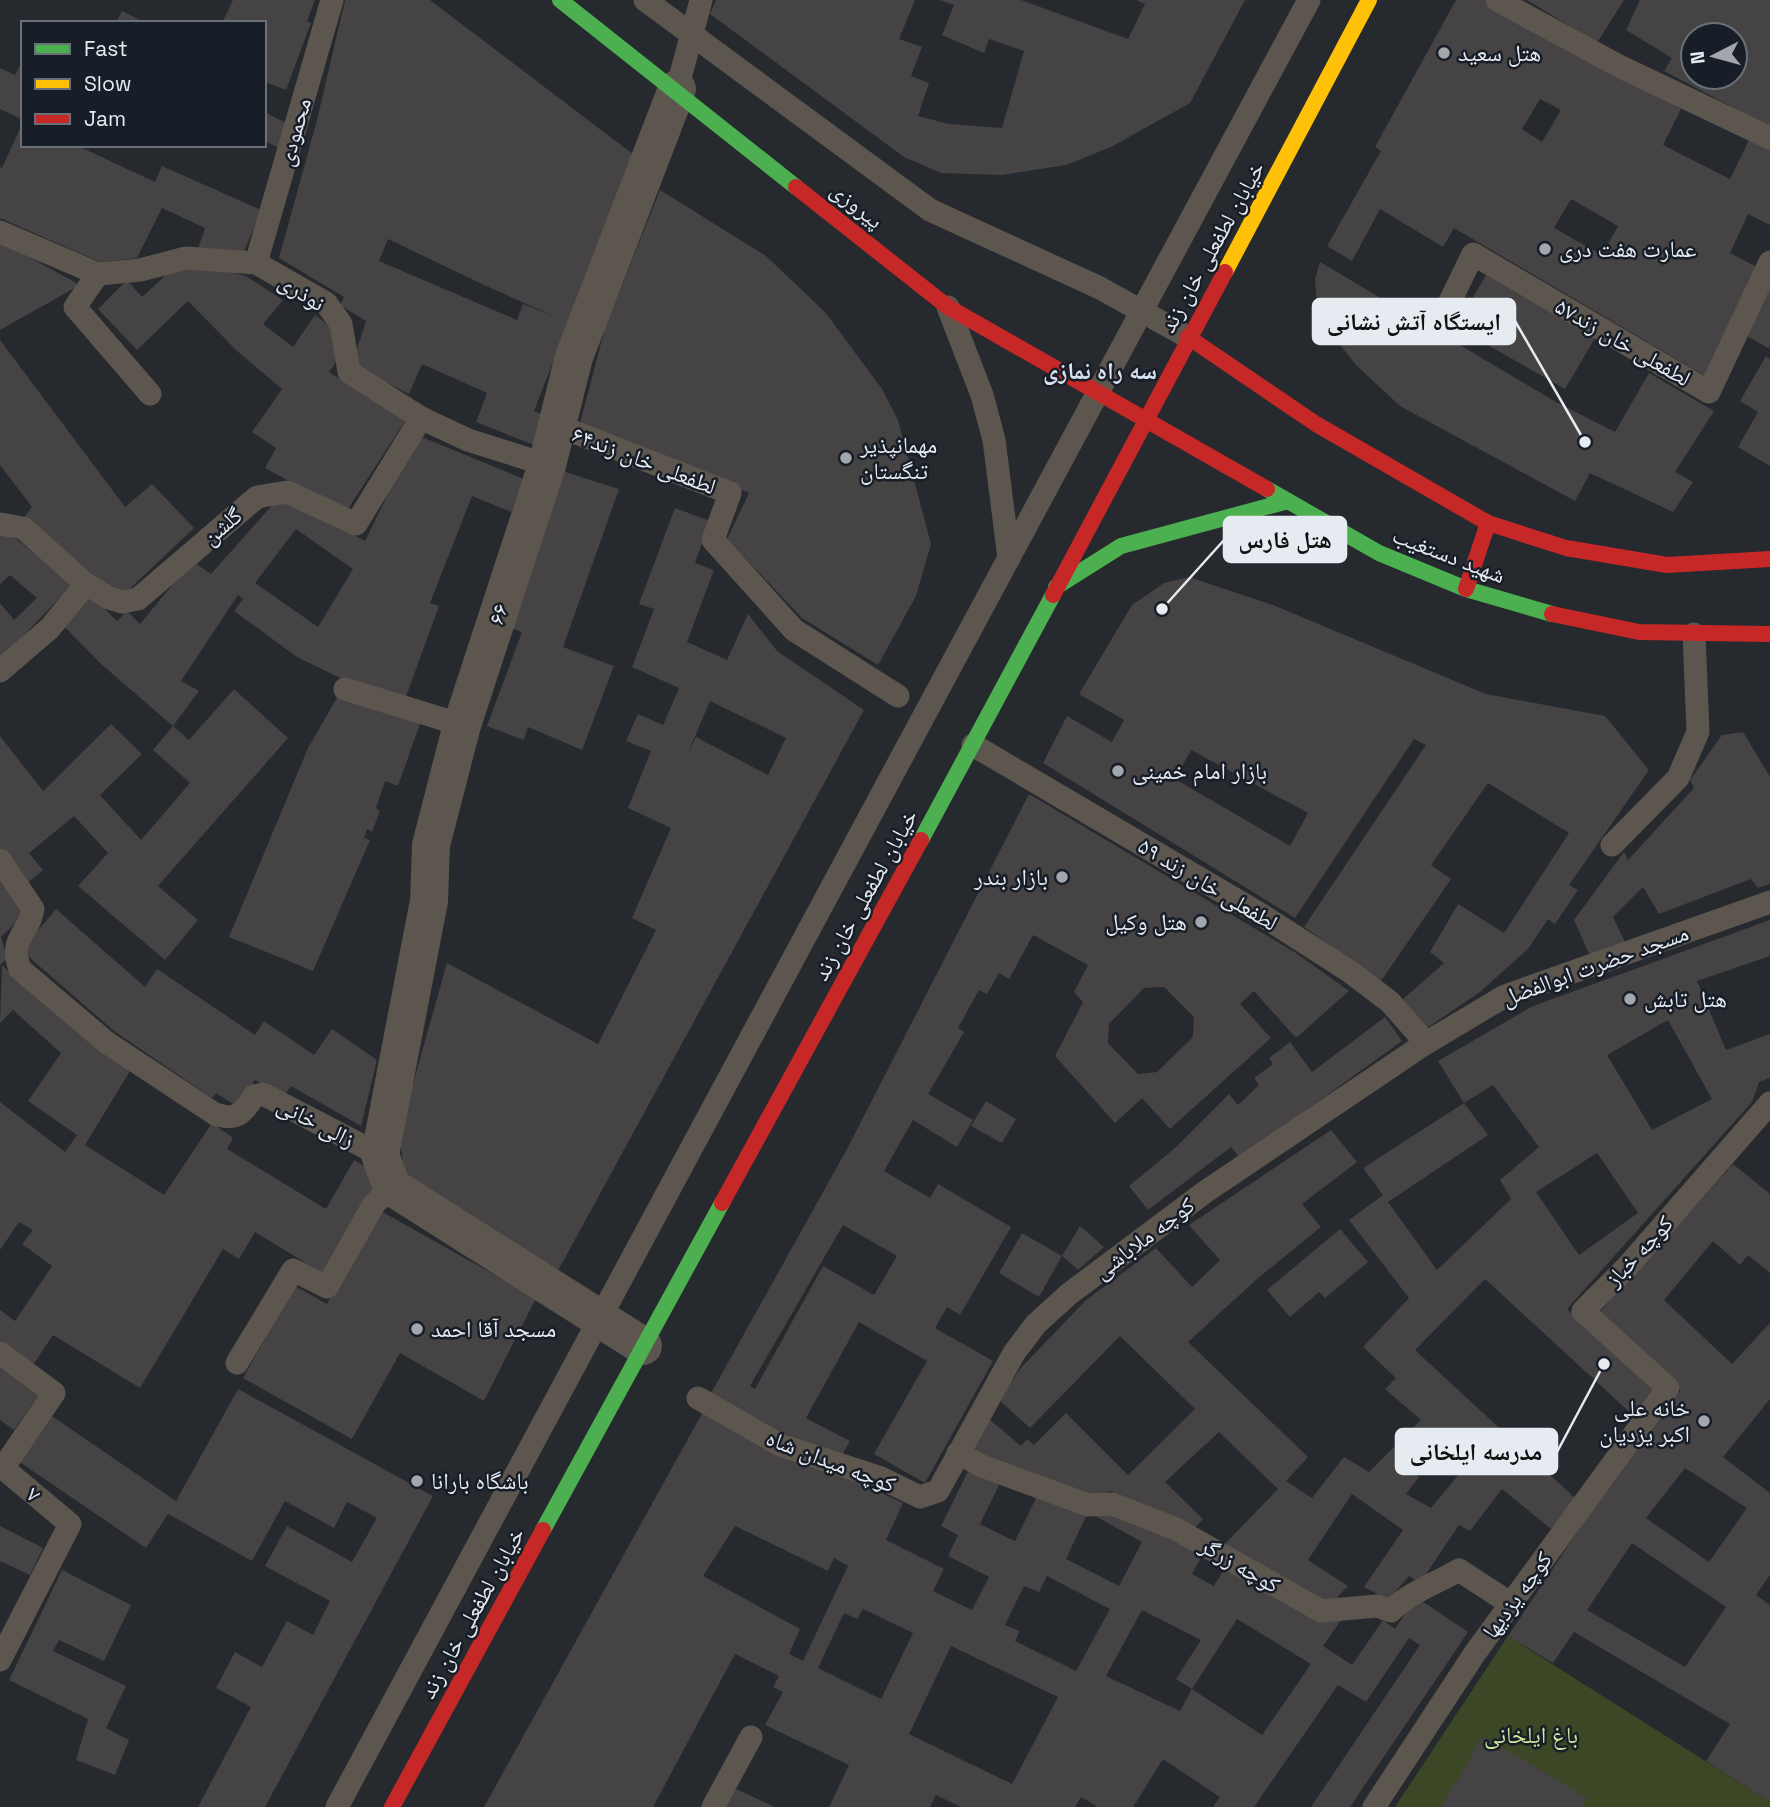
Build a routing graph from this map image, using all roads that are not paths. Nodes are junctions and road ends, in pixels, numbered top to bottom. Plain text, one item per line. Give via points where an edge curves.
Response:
1 (332, 0) edge
2 (560, 0) edge
3 (645, 0) edge
4 (701, 0) edge
5 (1309, 0) edge
6 (1369, 0) edge
7 (1497, 0) edge
8 (690, 34) junction
9 (677, 89) junction
10 (1770, 138) edge
11 (0, 232) edge
12 (1770, 262) edge
13 (256, 263) junction
14 (98, 274) junction
15 (948, 307) junction
16 (1140, 310) junction
17 (1442, 318) dead end
18 (1188, 337) junction
19 (1097, 390) junction
20 (150, 394) dead end
21 (421, 418) junction
22 (1144, 418) junction
23 (559, 426) junction
24 (547, 465) junction
25 (1288, 501) junction
26 (1488, 523) junction
27 (0, 524) edge
28 (1009, 558) junction
29 (1770, 559) edge
30 (86, 584) junction
31 (1055, 587) junction
32 (1466, 589) junction
33 (1694, 634) junction
34 (1770, 634) edge
35 (0, 671) edge
36 (345, 689) dead end
37 (898, 696) dead end
38 (462, 725) junction
39 (973, 745) junction
40 (1612, 845) dead end
41 (0, 860) edge
42 (1770, 902) edge
43 (1426, 1043) junction
44 (1770, 1103) edge
45 (386, 1171) junction
46 (599, 1319) junction
47 (643, 1346) junction
48 (0, 1353) edge
49 (237, 1363) dead end
50 (1668, 1388) joint
51 (698, 1398) dead end
52 (958, 1452) junction
53 (929, 1496) joint
54 (1511, 1604) junction
55 (0, 1660) edge
56 (751, 1737) dead end
57 (337, 1807) edge
58 (392, 1807) edge
59 (713, 1807) edge
60 (1374, 1807) edge

1 - 13 lane, محمودی
2 - 9 street, پیروزی
3 - 8 lane
4 - 8 lane
5 - 16 lane
6 - 18 street, خیابان لطفعلی خان زند
7 - 10 lane via 1621,67
8 - 9 lane
8 - 16 lane via 930,210
9 - 15 street, پیروزی
9 - 23 street, ۶۶ via 574,357
11 - 14 lane, نوذری
12 - 17 lane, لطفعلی خان زند۵۷ via 1709,392 1473,254
13 - 14 lane, نوذری via 186,258 140,270
13 - 21 lane, نوذری via 326,303 341,324 349,372
14 - 20 lane via 75,307
15 - 19 street, پیروزی
15 - 28 lane via 994,440
16 - 18 lane
16 - 19 lane
18 - 22 street, خیابان لطفعلی خان زند
18 - 26 street, شهید دستغیب via 1316,424
19 - 22 street, پیروزی
19 - 28 lane
21 - 24 lane, نوذری via 468,440
21 - 30 lane, گلشن via 356,524 287,492 257,497 138,599 122,602
22 - 25 street, شهید دستغیب
22 - 31 street, خیابان لطفعلی خان زند
23 - 24 street, ۶۶
23 - 37 lane, لطفعلی خان زند۶۴ via 730,493 713,540 794,630
24 - 38 street, ۶۶
25 - 31 street via 1121,546
25 - 32 street, شهید دستغیب via 1379,553
26 - 29 street, شهید دستغیب via 1566,548 1667,565
26 - 32 street
27 - 30 lane, گلشن via 23,528
28 - 46 lane
30 - 35 lane via 50,628
31 - 39 street, خیابان لطفعلی خان زند
32 - 33 street, شهید دستغیب via 1639,632
33 - 34 street, شهید دستغیب
33 - 40 lane via 1698,732 1678,778
36 - 38 lane
38 - 45 street, ۶۶ via 430,845 429,901
39 - 43 lane, لطفعلی خان زند ۵۹ via 1349,971 1390,1002
39 - 47 street, خیابان لطفعلی خان زند
41 - 45 lane, زالی خانی via 33,909 17,945 20,969 106,1042 215,1114 229,1119 243,1114 254,1096 262,1094
42 - 43 lane, مسجد حضرت ابوالفضل via 1505,996
43 - 52 lane, کوچه ملاباشی via 1205,1192 1069,1294 1036,1324 1014,1353
44 - 50 lane, کوچه خباز via 1583,1311
45 - 46 street, زالی خانی
45 - 49 lane via 374,1204 327,1287 293,1270
46 - 47 street, زالی خانی
46 - 57 lane
47 - 58 street, خیابان لطفعلی خان زند
48 - 55 lane, ۷ via 54,1393 3,1468 69,1524
50 - 54 lane, کوچه یزدیها
51 - 53 lane, کوچه میدان شاه via 780,1445 881,1478 920,1497
52 - 53 lane, کوچه ملاباشی via 939,1491
52 - 54 lane, کوچه زرگر via 982,1466 1088,1505 1112,1504 1176,1529 1321,1611 1377,1606 1391,1611 1408,1594 1459,1570
54 - 60 lane, کوچه یزدیها
56 - 59 lane

